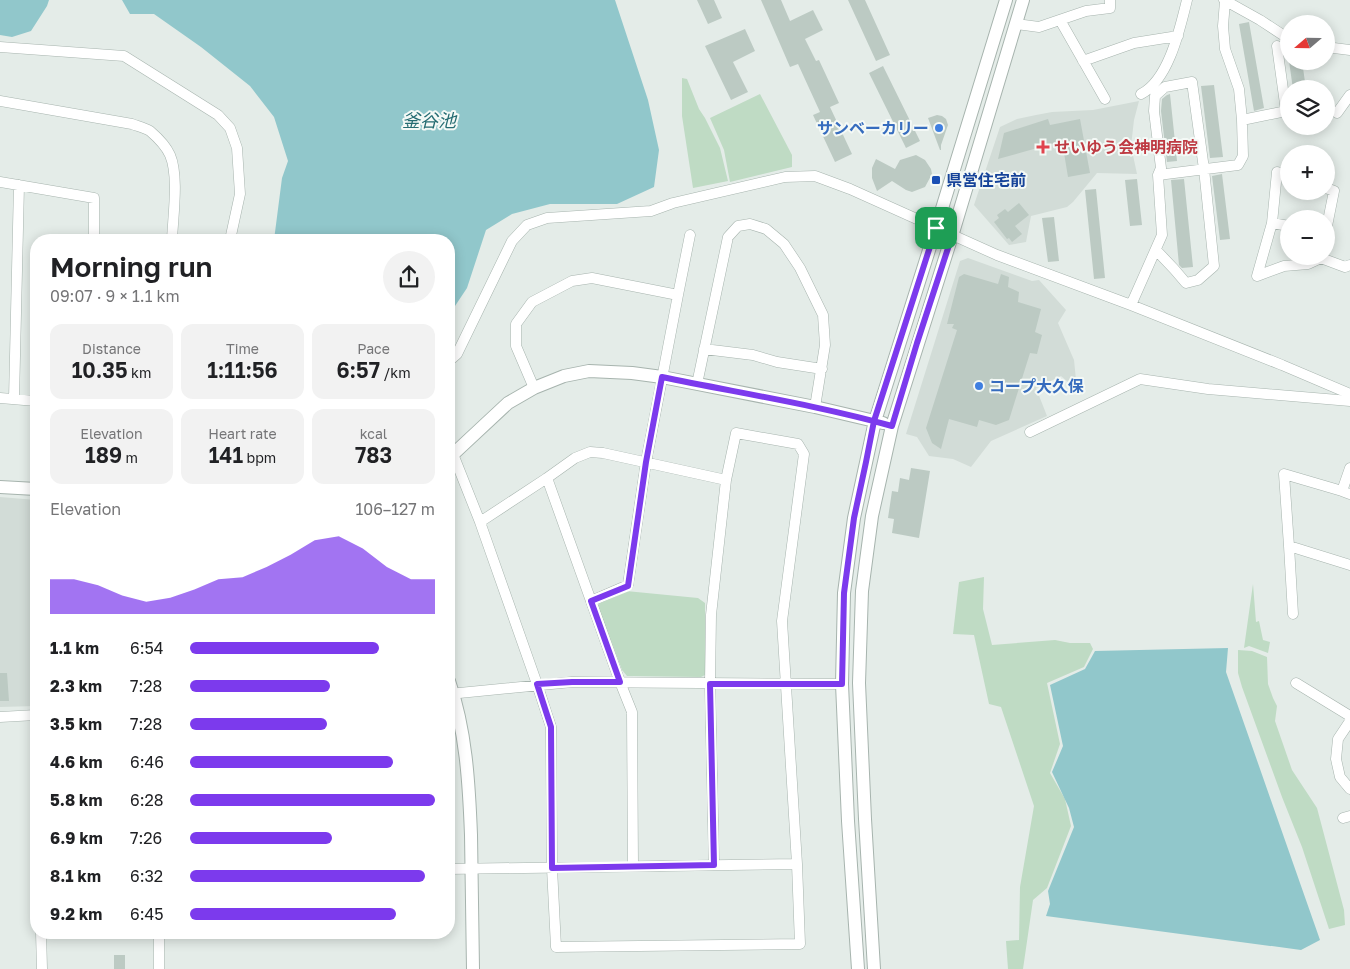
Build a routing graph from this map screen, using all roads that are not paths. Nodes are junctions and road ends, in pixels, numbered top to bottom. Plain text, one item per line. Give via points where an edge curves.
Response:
1 (1006, 0) edge
2 (1023, 0) edge
3 (1110, 0) edge
4 (1187, 0) edge
5 (1224, 0) edge
6 (1060, 20) junction
7 (1016, 24) junction
8 (1280, 33) edge
9 (1178, 36) junction
10 (1277, 46) dead end
11 (0, 47) edge
12 (1335, 48) edge
13 (1350, 50) edge
14 (1083, 61) junction
15 (1141, 94) dead end
16 (1350, 95) edge
17 (1105, 99) dead end
18 (0, 101) edge
19 (1337, 113) dead end
20 (1242, 120) junction
21 (1204, 169) junction
22 (1280, 173) edge
23 (1158, 175) junction
24 (0, 182) edge
25 (19, 185) junction
26 (1272, 223) junction
27 (1280, 224) edge
28 (936, 228) junction
29 (94, 234) edge
30 (172, 234) edge
31 (231, 234) edge
32 (690, 235) dead end
33 (952, 236) junction
34 (1156, 250) junction
35 (1335, 263) edge
36 (1296, 265) edge
37 (1350, 265) edge
38 (678, 295) junction
39 (1131, 305) junction
40 (704, 349) junction
41 (455, 356) edge
42 (822, 370) junction
43 (662, 377) junction
44 (697, 384) junction
45 (534, 388) junction
46 (1350, 394) edge
47 (0, 398) edge
48 (14, 399) junction
49 (30, 400) edge
50 (1350, 401) edge
51 (815, 407) junction
52 (874, 421) junction
53 (892, 426) junction
54 (1030, 432) dead end
55 (455, 452) edge
56 (646, 462) junction
57 (455, 465) edge
58 (1350, 468) edge
59 (547, 478) junction
60 (726, 480) junction
61 (0, 487) edge
62 (30, 489) edge
63 (1346, 492) edge
64 (480, 522) junction
65 (1288, 546) junction
66 (1350, 566) edge
67 (591, 601) junction
68 (1293, 614) dead end
69 (620, 682) junction
70 (1296, 683) dead end
71 (537, 684) junction
72 (710, 684) junction
73 (786, 684) junction
74 (842, 684) junction
75 (455, 694) edge
76 (455, 710) edge
77 (30, 715) edge
78 (1350, 716) edge
79 (0, 717) edge
80 (1350, 721) edge
81 (1350, 789) edge
82 (797, 864) junction
83 (714, 865) junction
84 (633, 866) junction
85 (552, 868) junction
86 (455, 869) edge
87 (472, 869) junction
88 (41, 939) edge
89 (159, 939) edge
90 (42, 969) edge
91 (159, 969) edge
92 (473, 969) edge
93 (858, 969) edge
94 (874, 969) edge

1 - 28 street
2 - 7 street
3 - 6 street via 1110,8 1086,11
4 - 9 street
5 - 8 street
5 - 20 street via 1225,49 1239,89
6 - 7 street via 1039,27
6 - 14 street
7 - 33 street
9 - 14 street via 1134,43
9 - 15 street via 1163,73
10 - 20 street via 1286,111
11 - 31 street via 124,56 218,115 230,128 237,148 240,194
12 - 13 street
14 - 17 street
16 - 19 street
18 - 30 street via 132,124 148,130 170,154 173,166
20 - 21 street via 1244,156 1238,165
21 - 23 street
21 - 23 street via 1192,82 1165,87 1155,96 1161,168
21 - 34 street via 1214,266 1198,280 1186,284
22 - 26 street
23 - 34 street via 1162,235
24 - 25 street
25 - 29 street via 94,198
25 - 48 street
26 - 27 street
26 - 36 street via 1258,276
28 - 33 street
28 - 41 street via 815,176 785,177 651,211 547,218 528,226 512,241
28 - 52 street
32 - 38 street
33 - 39 street
33 - 53 street
34 - 39 street
35 - 37 street via 1345,267
38 - 43 street
38 - 45 street via 592,278 572,281 532,302 516,324 516,346
39 - 46 street
40 - 42 street via 753,355
40 - 42 street via 728,237 738,226 750,224 766,229 784,244 800,268 823,315 825,345
40 - 44 street
42 - 51 street
43 - 44 street
43 - 45 street via 632,372 589,371 564,376
43 - 56 street
44 - 51 street
45 - 55 street via 508,403
47 - 48 street
48 - 49 street
50 - 54 street via 1208,389 1140,378
51 - 52 street
52 - 53 street
52 - 74 street via 854,518 844,593
53 - 94 street via 872,516 862,591 859,682
56 - 59 street via 590,452 575,458
56 - 60 street
56 - 67 street via 628,586
57 - 64 street
58 - 63 street
59 - 64 street
59 - 67 street
60 - 72 street via 711,615
60 - 73 street via 736,433 798,444 804,454 782,621
61 - 62 street
63 - 65 street via 1284,474
64 - 71 street
65 - 66 street
65 - 68 street
67 - 69 street
69 - 71 street
69 - 72 street
69 - 84 street via 632,712
70 - 78 street
71 - 75 street
71 - 85 street via 551,727
72 - 73 street
72 - 83 street
73 - 74 street
73 - 82 street
74 - 93 street
76 - 87 street via 466,755
77 - 79 street
80 - 81 street via 1338,740 1336,759 1340,777
82 - 83 street
82 - 85 street via 800,944 556,947
83 - 84 street
84 - 85 street
85 - 87 street
86 - 87 street
87 - 92 street
88 - 90 street
89 - 91 street

